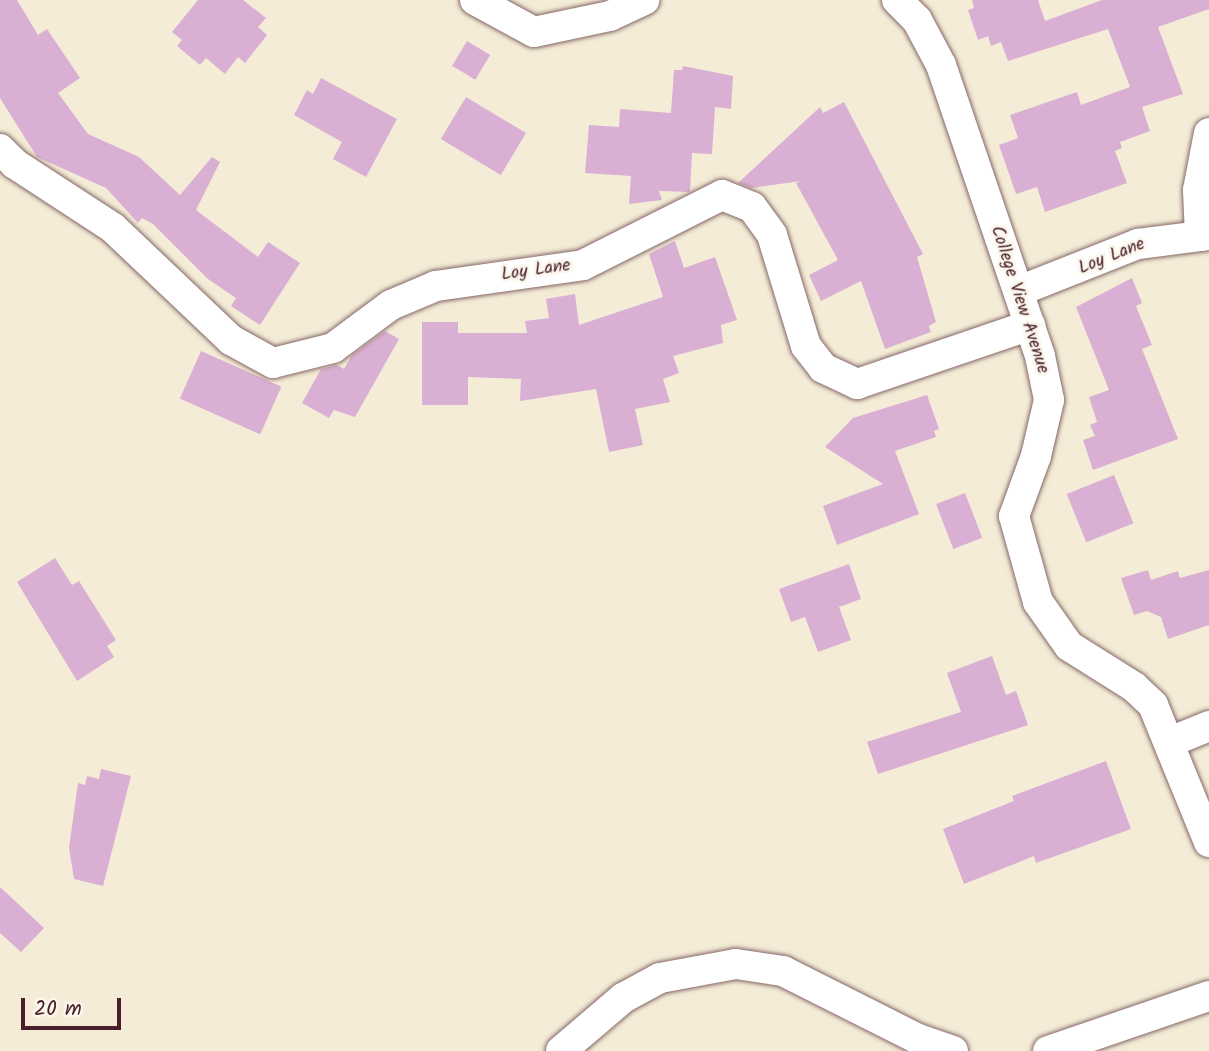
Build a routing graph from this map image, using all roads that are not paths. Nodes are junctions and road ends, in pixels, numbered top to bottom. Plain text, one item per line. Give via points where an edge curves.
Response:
1 (475, 0) edge
2 (644, 0) edge
3 (897, 0) edge
4 (609, 8) edge
5 (1209, 133) edge
6 (0, 149) edge
7 (1204, 235) edge
8 (1018, 291) junction
9 (1030, 325) junction
10 (1209, 726) edge
11 (1170, 742) junction
12 (1209, 842) edge
13 (1209, 996) edge
14 (561, 1051) edge
15 (953, 1051) edge
16 (1048, 1051) edge

1 - 4 street via 534,32
2 - 4 street
3 - 8 street, College View Avenue via 918,20 941,65
5 - 7 street via 1198,190
6 - 9 street, Loy Lane via 15,164 113,228 231,340 273,363 333,348 390,305 436,286 583,265 722,195 752,207 772,235 806,346 823,368 857,384
7 - 8 street, Loy Lane via 1138,244
8 - 9 street, College View Avenue
9 - 11 street, College View Avenue via 1049,400 1036,456 1014,516 1038,602 1069,646 1134,687 1153,705
10 - 11 street
11 - 12 street, College View Avenue
13 - 16 street
14 - 15 street via 623,998 660,978 736,964 783,971 918,1039

